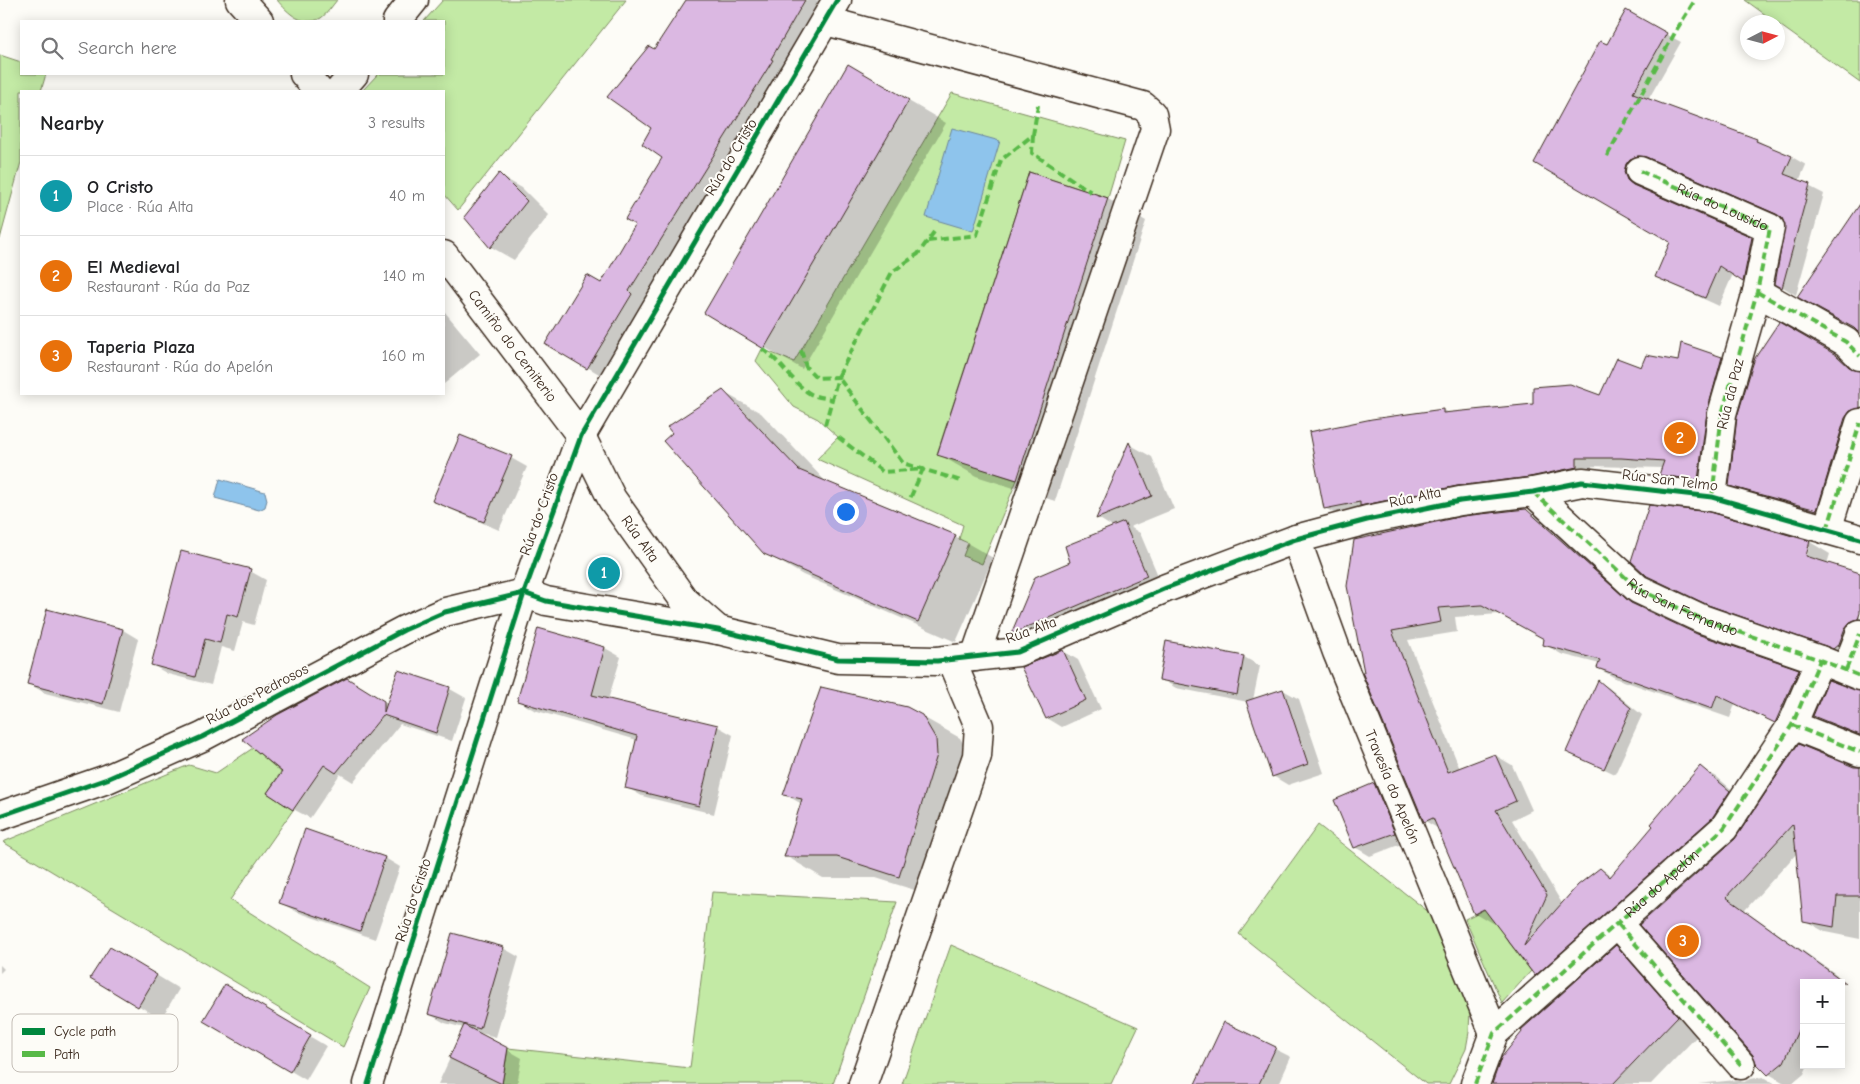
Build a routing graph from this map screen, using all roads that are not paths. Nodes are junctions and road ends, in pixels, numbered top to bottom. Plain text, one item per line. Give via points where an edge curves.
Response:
1 (240, 0) edge
2 (414, 0) edge
3 (832, 10) edge
4 (258, 20) edge
5 (398, 20) edge
6 (305, 75) edge
7 (353, 75) edge
8 (318, 90) edge
9 (340, 90) edge
10 (1640, 171) dead end
11 (445, 256) edge
12 (1757, 292) junction
13 (1860, 356) edge
14 (1860, 424) edge
15 (581, 436) junction
16 (1532, 492) junction
17 (1712, 497) junction
18 (1827, 530) junction
19 (1296, 539) junction
20 (1860, 540) edge
21 (524, 593) junction
22 (718, 630) junction
23 (1860, 634) edge
24 (963, 659) junction
25 (1820, 660) junction
26 (1853, 673) edge
27 (1792, 725) junction
28 (1860, 752) edge
29 (0, 816) edge
30 (1618, 924) junction
31 (1494, 1033) junction
32 (1741, 1065) dead end
33 (368, 1084) edge
34 (862, 1084) edge
35 (1475, 1084) edge

1 - 4 street
2 - 5 street
3 - 15 street, Rúa do Cristo
3 - 24 street via 1143,106 1152,114 1155,129
6 - 8 street
7 - 9 street
10 - 12 street, Rúa do Lousido via 1770,228
11 - 15 street, Camiño do Cemiterio
12 - 13 street via 1846,342
12 - 17 street, Rúa da Paz via 1722,414
14 - 18 street
15 - 21 street, Rúa do Cristo
15 - 22 street, Rúa Alta via 612,499 684,600
16 - 17 street, Rúa San Telmo via 1582,482
16 - 19 street, Rúa Alta via 1460,500
16 - 25 street, Rúa San Fernando via 1638,589 1702,619
17 - 18 street, Rúa San Telmo
18 - 20 street, Rúa San Telmo
19 - 24 street, Rúa Alta via 1166,588 1018,652
19 - 31 street, Travesía do Apelón via 1337,652
21 - 22 street, Rúa Alta via 546,601
21 - 29 street, Rúa dos Pedrosos via 445,612 404,630 202,737 107,779
21 - 33 street, Rúa do Cristo
22 - 24 street, Rúa Alta via 838,659
23 - 26 street
24 - 34 street via 979,726 977,756
25 - 26 street, Rúa San Fernando
25 - 27 street, Rúa do Apelón
27 - 28 street
27 - 30 street, Rúa do Apelón via 1724,828
30 - 31 street, Rúa do Apelón
30 - 32 street
31 - 35 street, Rúa do Apelón

